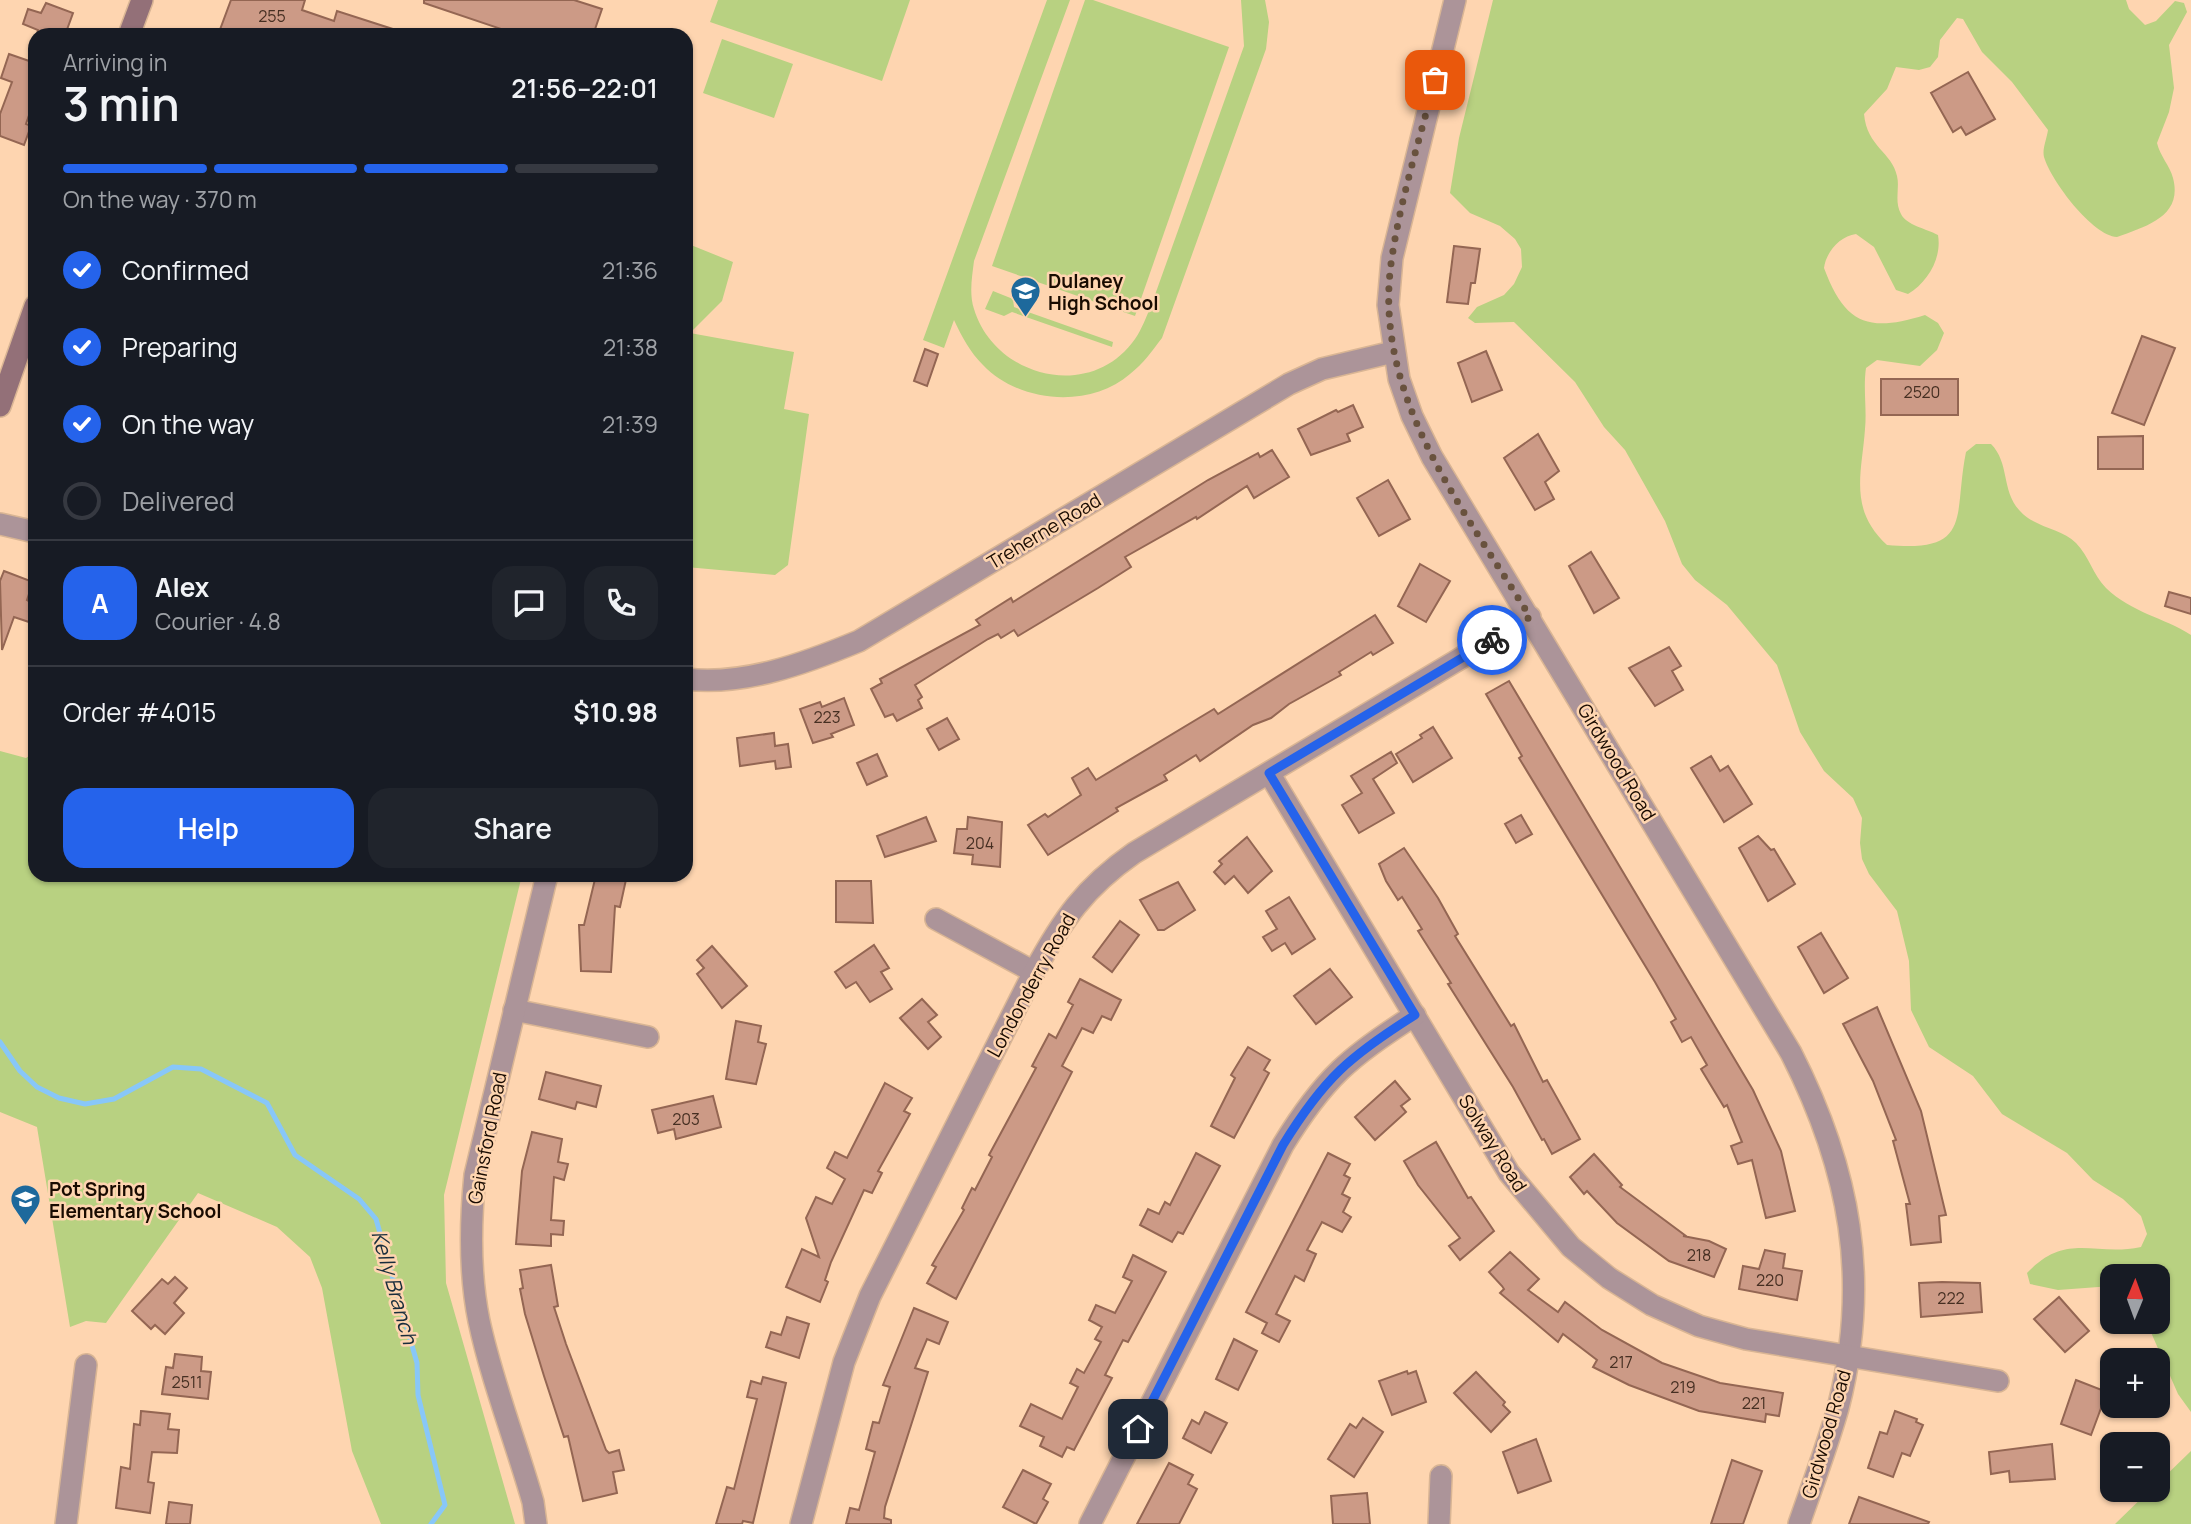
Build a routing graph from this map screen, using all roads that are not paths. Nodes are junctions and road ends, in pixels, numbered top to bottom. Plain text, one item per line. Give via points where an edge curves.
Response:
1 (142, 0) edge
2 (1455, 0) edge
3 (132, 28) edge
4 (28, 326) edge
5 (1393, 352) junction
6 (0, 406) edge
7 (0, 524) edge
8 (28, 530) edge
9 (1530, 617) junction
10 (693, 679) edge
11 (1269, 773) junction
12 (545, 882) edge
13 (936, 919) dead end
14 (1034, 972) junction
15 (514, 1010) junction
16 (1415, 1015) junction
17 (648, 1037) dead end
18 (1848, 1357) junction
19 (86, 1364) dead end
20 (1998, 1381) dead end
21 (1441, 1476) dead end
22 (65, 1524) edge
23 (536, 1524) edge
24 (801, 1524) edge
25 (1090, 1524) edge
26 (1439, 1524) edge
27 (1799, 1524) edge

1 - 3 street
2 - 5 street, Girdwood Road via 1392,258 1388,305
4 - 6 street
5 - 9 street, Girdwood Road via 1412,416 1432,457
5 - 10 street, Treherne Road via 1322,369 1289,384 859,642 766,672
7 - 8 street
9 - 11 street, Londonderry Road
9 - 18 street, Girdwood Road via 1816,1102 1835,1153 1849,1212 1853,1311
11 - 14 street, Londonderry Road via 1103,875 1060,924
11 - 16 street, Solway Road
12 - 15 street, Gainsford Road
13 - 14 street
14 - 24 street, Londonderry Road via 870,1296 844,1362
15 - 17 street
15 - 23 street, Gainsford Road via 475,1175 471,1270 479,1322
16 - 18 street, Solway Road via 1509,1172 1571,1247 1609,1278 1699,1326
16 - 25 street via 1365,1046 1330,1077 1304,1110
18 - 20 street, Solway Road
18 - 27 street, Girdwood Road via 1838,1408
19 - 22 street
21 - 26 street

